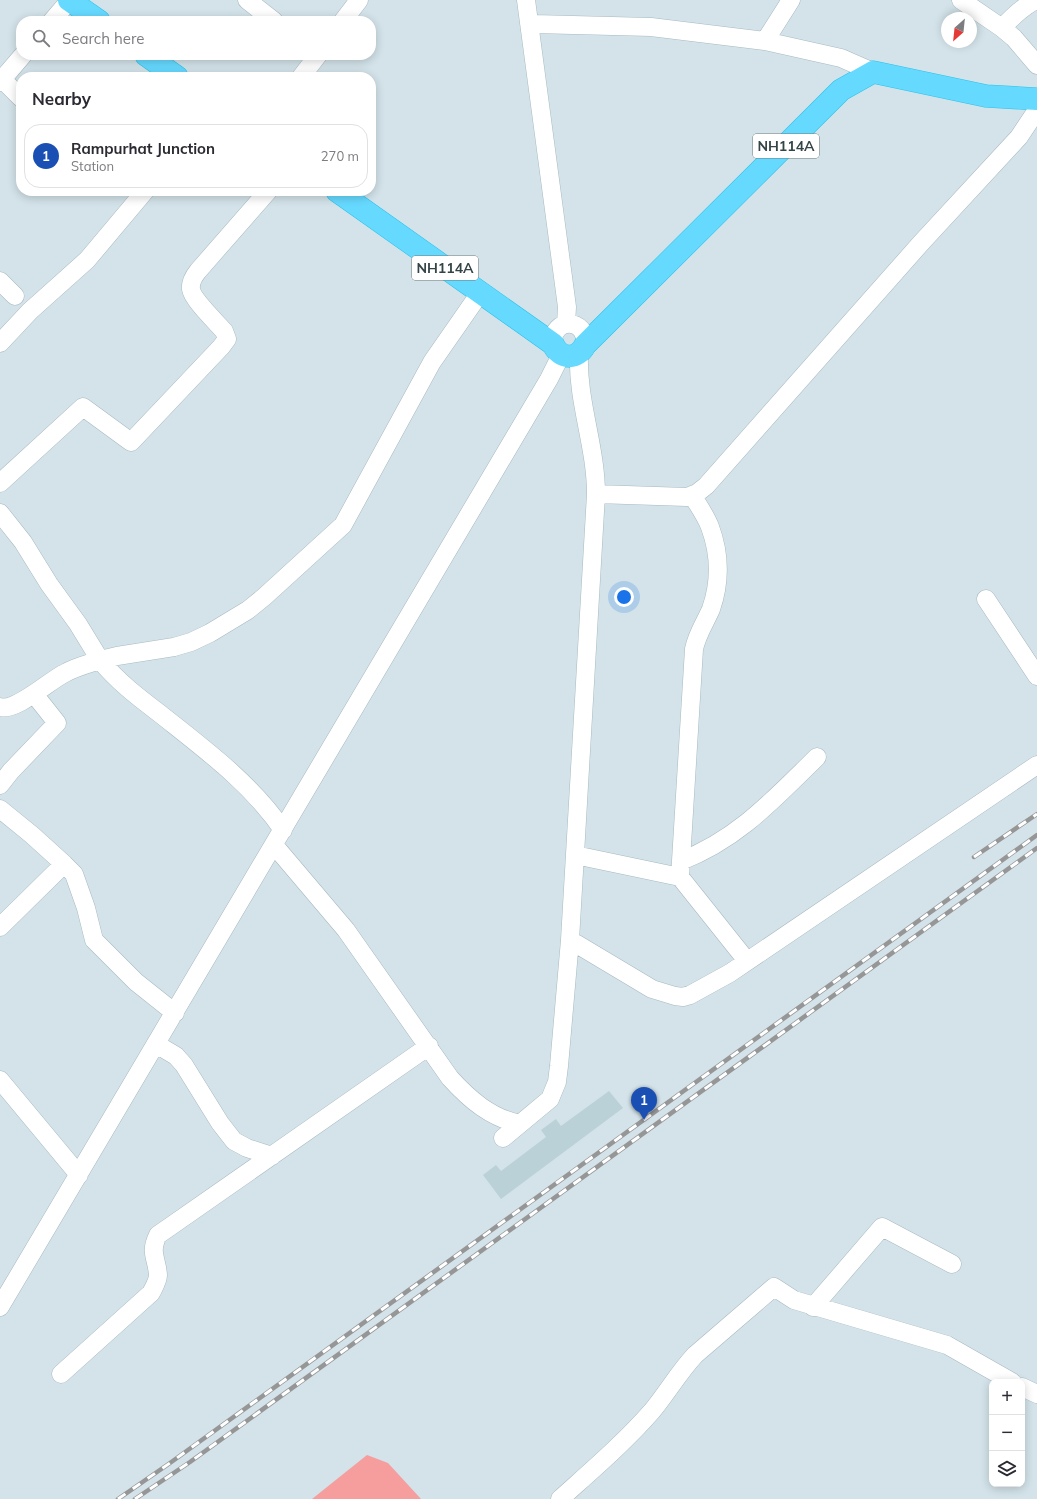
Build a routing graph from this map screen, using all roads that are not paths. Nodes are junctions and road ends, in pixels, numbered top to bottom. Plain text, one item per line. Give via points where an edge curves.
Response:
1 (70, 0) edge
2 (247, 0) edge
3 (359, 0) edge
4 (526, 0) edge
5 (791, 0) edge
6 (961, 0) edge
7 (1036, 0) edge
8 (56, 16) edge
9 (92, 16) edge
10 (268, 16) edge
11 (347, 16) edge
12 (529, 22) junction
13 (1002, 28) junction
14 (765, 41) junction
15 (19, 60) edge
16 (153, 60) edge
17 (312, 60) edge
18 (1037, 65) edge
19 (170, 72) edge
20 (304, 72) edge
21 (873, 72) junction
22 (1, 81) edge
23 (16, 94) edge
24 (1037, 99) edge
25 (1037, 110) edge
26 (139, 196) edge
27 (264, 196) edge
28 (344, 196) edge
29 (0, 281) edge
30 (480, 293) junction
31 (15, 296) dead end
32 (566, 324) junction
33 (0, 343) edge
34 (569, 349) junction
35 (0, 483) edge
36 (596, 494) junction
37 (692, 495) junction
38 (0, 513) edge
39 (986, 599) dead end
40 (100, 660) junction
41 (1037, 676) edge
42 (34, 694) junction
43 (0, 707) edge
44 (817, 757) dead end
45 (1037, 765) edge
46 (0, 785) edge
47 (0, 809) edge
48 (278, 837) junction
49 (575, 855) junction
50 (64, 864) junction
51 (681, 869) junction
52 (0, 927) edge
53 (570, 940) junction
54 (747, 961) junction
55 (175, 1013) junction
56 (156, 1044) junction
57 (429, 1046) junction
58 (0, 1080) edge
59 (520, 1124) junction
60 (503, 1138) dead end
61 (272, 1156) junction
62 (79, 1175) junction
63 (952, 1264) dead end
64 (0, 1307) edge
65 (813, 1307) junction
66 (61, 1374) dead end
67 (1007, 1379) edge
68 (1025, 1388) edge
69 (1037, 1394) edge
70 (560, 1499) edge

1 - 8 street
1 - 9 highway
2 - 10 street
3 - 11 street
4 - 12 street
5 - 14 street
6 - 13 street
7 - 13 street via 1015,13
12 - 14 street via 651,27
12 - 32 street via 567,307
13 - 18 street
14 - 21 street via 841,58
15 - 22 street
16 - 19 highway
17 - 20 street
21 - 24 highway via 986,96
21 - 34 highway, NH114A via 842,90
22 - 23 street
25 - 37 street via 1018,137 916,248 712,480
26 - 33 street via 87,260 30,311
27 - 35 street via 192,279 194,297 224,331 227,339 221,347 131,442 83,407
28 - 30 highway, NH114A
29 - 31 street
30 - 34 highway, NH114A
30 - 40 street via 432,362 343,525 248,610 210,633 191,642
32 - 34 street via 554,334
32 - 34 street via 582,329 586,339
34 - 36 street via 580,386 595,462
34 - 48 street via 558,362
36 - 37 street via 674,498
36 - 49 street
37 - 51 street via 710,526 716,546 718,569 716,592 707,619 696,638 694,649
38 - 40 street via 24,542
39 - 41 street
40 - 42 street via 66,672
40 - 48 street via 117,679 252,792 270,812
42 - 43 street via 21,702
42 - 46 street via 57,723
44 - 51 street via 753,819 719,843 696,855
45 - 54 street
47 - 50 street
48 - 55 street
48 - 57 street
49 - 51 street
49 - 53 street
50 - 52 street
50 - 55 street via 76,879 94,940 136,982
51 - 54 street
53 - 54 street via 652,989 683,997 730,973
53 - 59 street via 557,1082 550,1099
55 - 56 street
56 - 61 street via 176,1056 184,1065 234,1141
56 - 62 street
57 - 59 street via 450,1078 464,1093 500,1118
57 - 61 street
58 - 62 street
59 - 60 street
61 - 66 street via 158,1235 153,1255 158,1277 151,1293
62 - 64 street
63 - 65 street via 882,1227
65 - 67 street via 947,1346
65 - 70 street via 794,1300 774,1287 695,1355 651,1412
68 - 69 street

